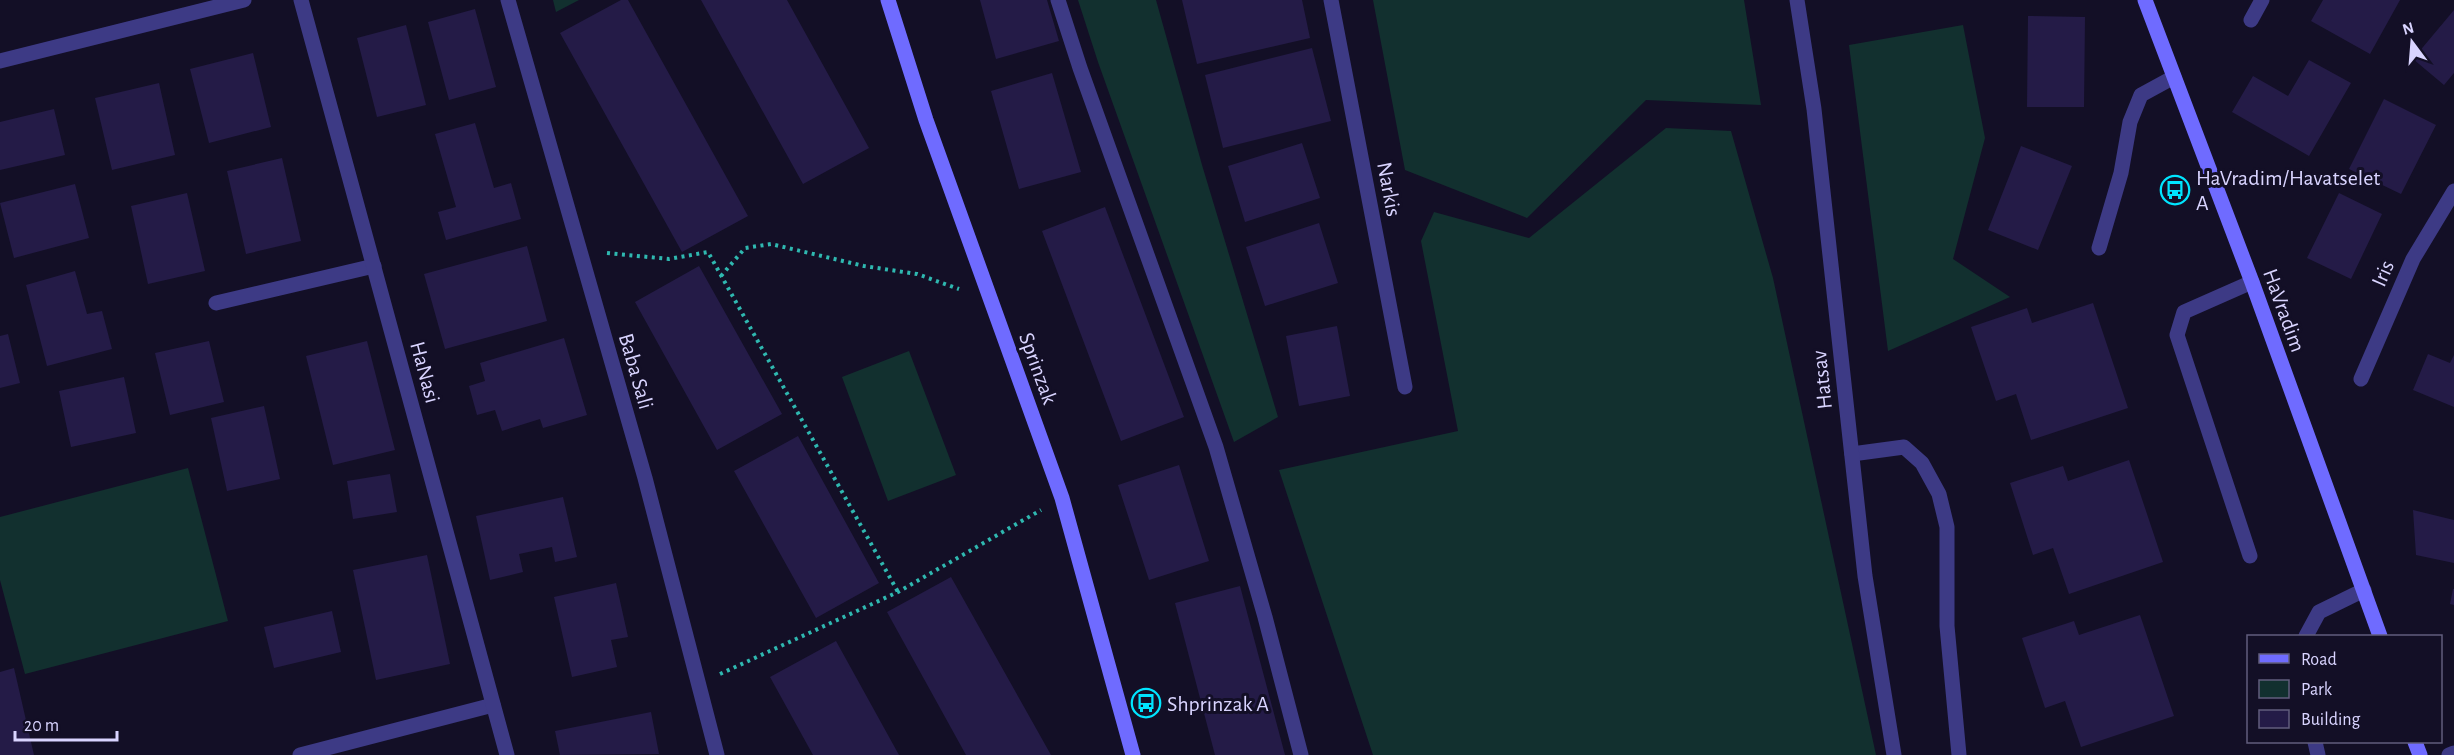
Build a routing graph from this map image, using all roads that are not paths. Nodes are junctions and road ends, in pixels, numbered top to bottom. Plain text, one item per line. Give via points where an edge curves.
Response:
1 (244, 0) edge
2 (301, 0) edge
3 (508, 0) edge
4 (888, 0) edge
5 (1058, 0) edge
6 (1331, 0) edge
7 (1797, 0) edge
8 (2145, 0) edge
9 (2262, 0) edge
10 (2251, 20) dead end
11 (0, 61) edge
12 (2174, 77) junction
13 (2454, 191) edge
14 (2099, 248) dead end
15 (374, 266) junction
16 (2252, 282) junction
17 (216, 303) dead end
18 (2361, 379) dead end
19 (1405, 387) dead end
20 (1852, 454) junction
21 (2250, 556) dead end
22 (2364, 590) junction
23 (2307, 635) edge
24 (2380, 635) edge
25 (493, 705) junction
26 (2454, 753) edge
27 (300, 755) edge
28 (507, 755) edge
29 (717, 755) edge
30 (1133, 755) edge
31 (1301, 755) edge
32 (1894, 755) edge
33 (1959, 755) edge
34 (2449, 755) edge

1 - 11 street
2 - 15 street, HaNasi
3 - 29 street, Baba Sali via 645,478
4 - 30 street, Sprinzak via 926,120 1062,498
5 - 31 street via 1216,447
6 - 19 street, Narkis
7 - 20 street, Hatsav via 1814,109
8 - 12 street, HaVradim
9 - 10 street
12 - 14 street via 2141,95 2130,122 2121,173
12 - 16 street, HaVradim
13 - 18 street, Iris via 2413,259
15 - 17 street
15 - 25 street, HaNasi
16 - 21 street via 2184,312 2177,335
16 - 22 street, HaVradim
20 - 32 street, Hatsav via 1865,576
20 - 33 street via 1904,447 1922,463 1939,494 1947,527 1947,626
22 - 23 street via 2319,612
22 - 24 street, HaVradim
25 - 27 street
25 - 28 street, HaNasi
26 - 34 street

